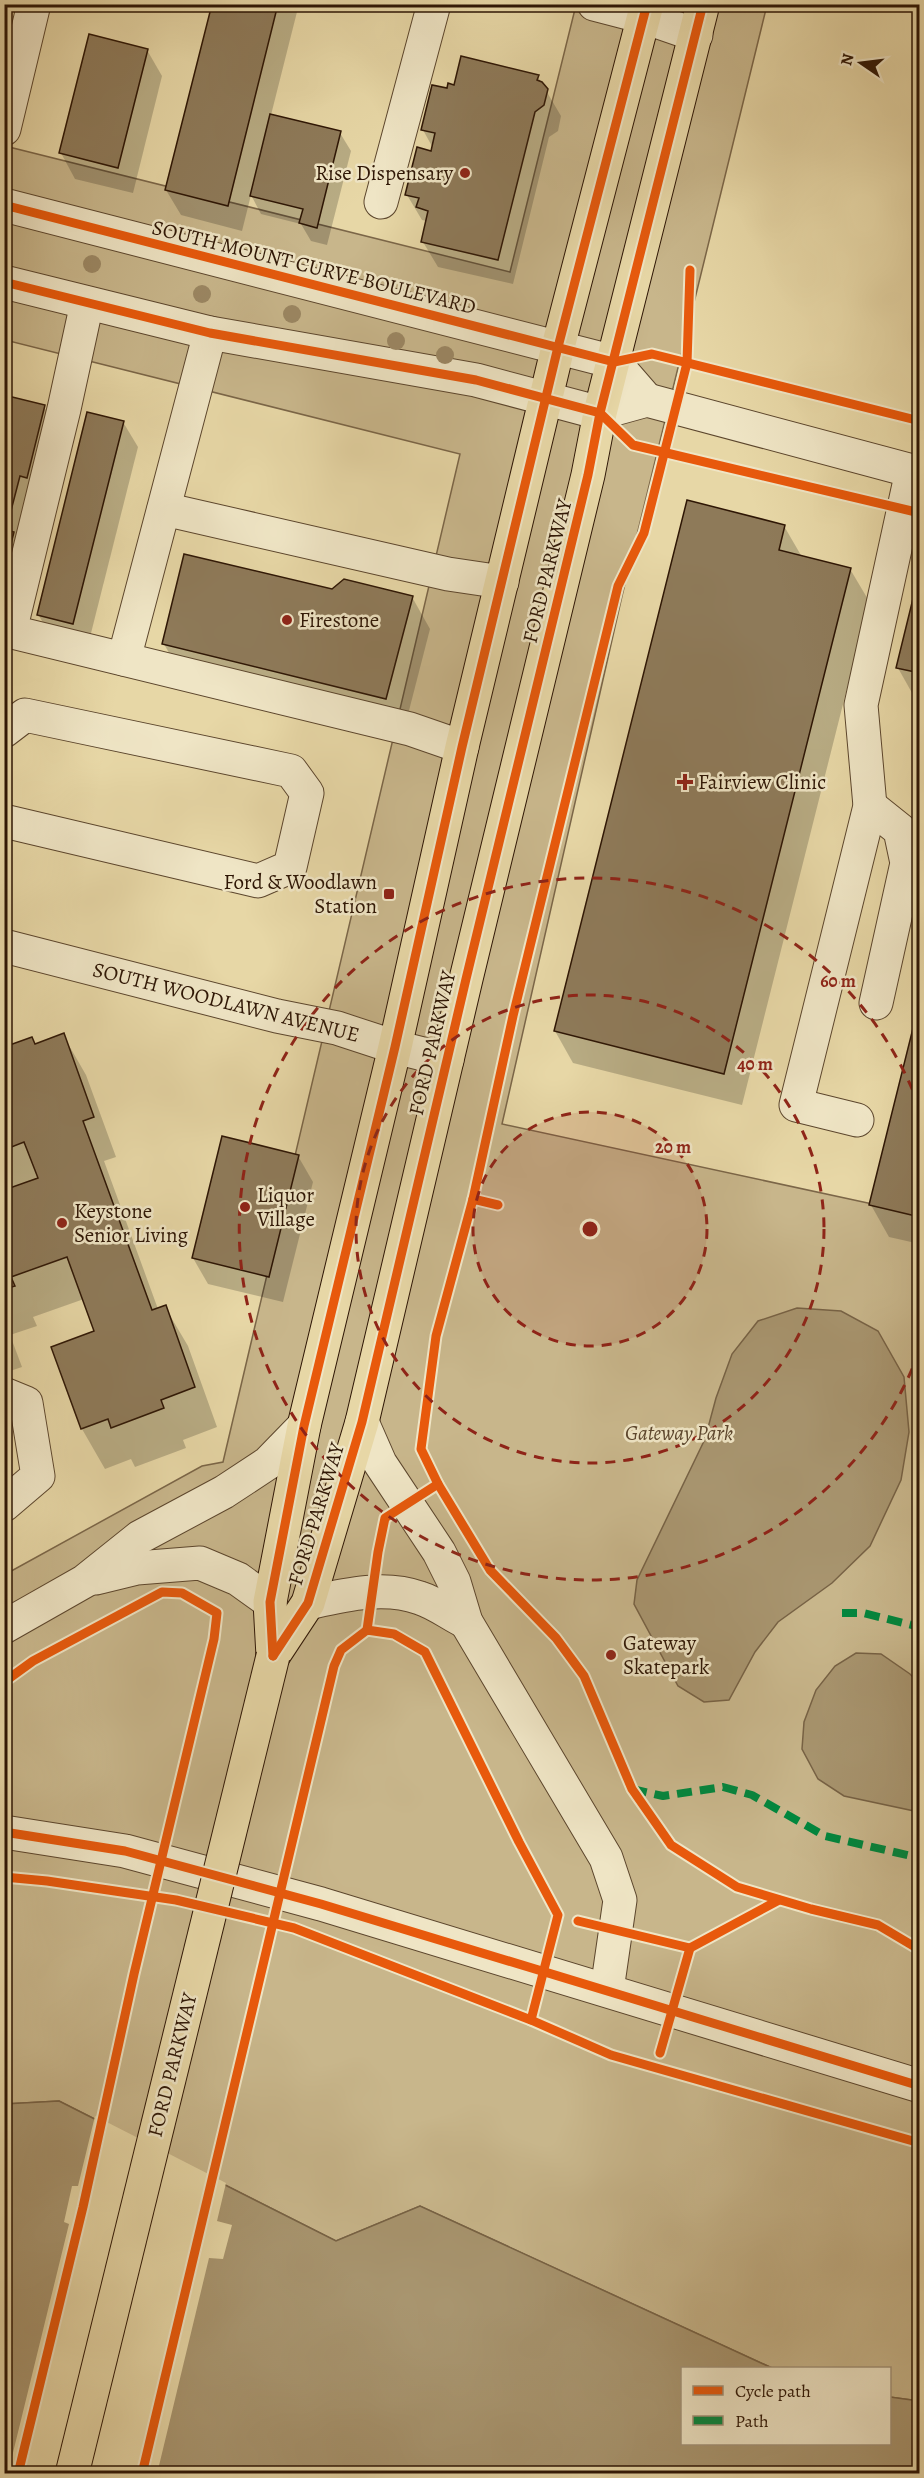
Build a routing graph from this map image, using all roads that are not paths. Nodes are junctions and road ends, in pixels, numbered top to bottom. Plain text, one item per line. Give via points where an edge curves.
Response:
1 (34, 4) edge
2 (434, 4) edge
3 (594, 4) edge
4 (646, 11) edge
5 (700, 20) edge
6 (4, 129) edge
7 (381, 202) dead end
8 (4, 205) edge
9 (4, 282) edge
10 (87, 303) junction
11 (210, 333) junction
12 (558, 347) junction
13 (614, 362) junction
14 (546, 399) junction
15 (647, 400) junction
16 (600, 413) junction
17 (916, 472) edge
18 (164, 509) junction
19 (502, 582) junction
20 (7, 631) edge
21 (124, 659) junction
22 (4, 731) edge
23 (462, 747) junction
24 (870, 806) junction
25 (4, 821) edge
26 (910, 826) edge
27 (4, 946) edge
28 (876, 1003) dead end
29 (395, 1047) junction
30 (447, 1060) junction
31 (856, 1120) dead end
32 (4, 1394) edge
33 (362, 1422) junction
34 (304, 1425) junction
35 (4, 1505) edge
36 (85, 1581) junction
37 (270, 1602) junction
38 (308, 1603) junction
39 (466, 1623) junction
40 (4, 1627) edge
41 (273, 1656) junction
42 (4, 1832) edge
43 (607, 1990) junction
44 (920, 2086) edge
45 (72, 2474) edge

1 - 6 street
2 - 7 street
3 - 4 street
4 - 5 street
4 - 12 main road, FORD PARKWAY
5 - 13 main road, FORD PARKWAY
8 - 12 street, SOUTH MOUNT CURVE BOULEVARD
9 - 10 street
10 - 11 street
10 - 20 street
11 - 14 street via 476,380
11 - 18 street
12 - 13 street, SOUTH MOUNT CURVE BOULEVARD
12 - 14 main road, FORD PARKWAY
13 - 15 street
13 - 16 main road, FORD PARKWAY
14 - 16 street
14 - 19 main road, FORD PARKWAY
15 - 16 street
15 - 17 street
16 - 30 main road, FORD PARKWAY
17 - 24 street via 861,705
18 - 19 street via 448,574
18 - 21 street
19 - 23 main road, FORD PARKWAY
20 - 21 street
21 - 23 street via 410,729
22 - 25 street via 25,715 291,771 307,792 290,867 258,881
23 - 29 main road, FORD PARKWAY
24 - 26 street
24 - 31 street via 796,1105
26 - 28 street via 907,863
27 - 29 street, SOUTH WOODLAWN AVENUE via 337,1028
29 - 30 street, SOUTH WOODLAWN AVENUE
29 - 34 main road, FORD PARKWAY
30 - 33 main road, FORD PARKWAY
32 - 35 street via 26,1403 38,1476
33 - 38 main road, FORD PARKWAY
33 - 39 street via 380,1463 439,1552 454,1582
34 - 36 street via 268,1462 224,1492 140,1537
34 - 37 main road, FORD PARKWAY
36 - 37 street via 137,1568 200,1563 238,1579
36 - 40 street
37 - 41 main road, FORD PARKWAY
38 - 39 street via 348,1594 392,1593 420,1598
38 - 41 main road, FORD PARKWAY
39 - 43 street via 606,1858 620,1900
41 - 45 main road, FORD PARKWAY, bridge
42 - 43 street via 125,1851 321,1904
43 - 44 street

